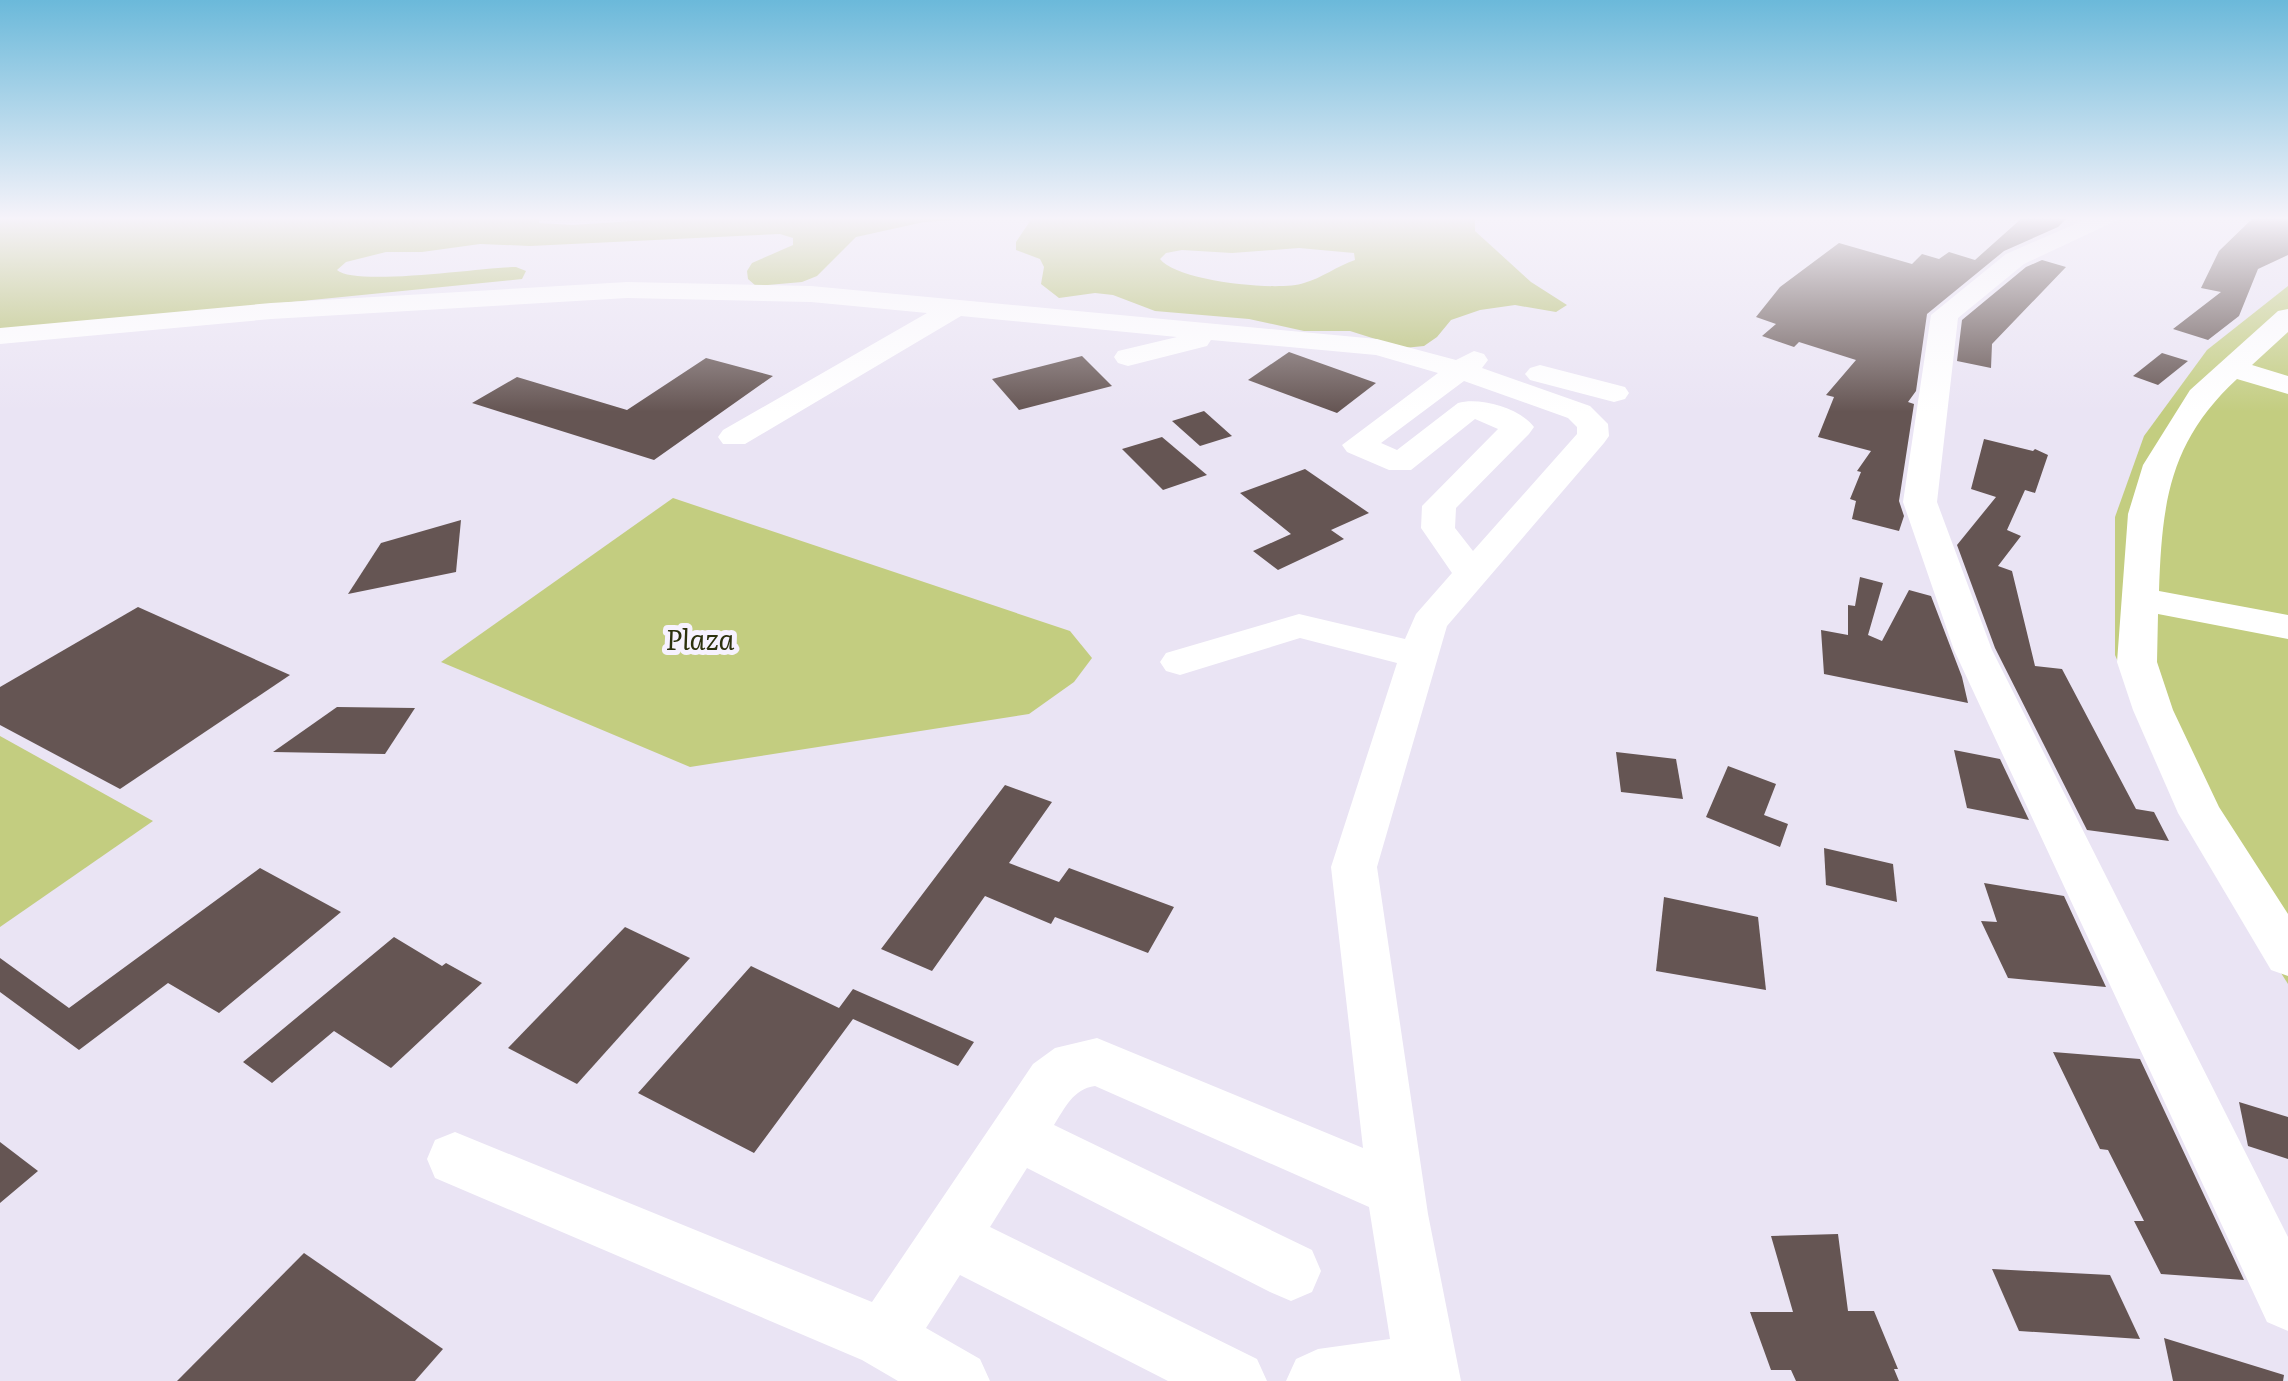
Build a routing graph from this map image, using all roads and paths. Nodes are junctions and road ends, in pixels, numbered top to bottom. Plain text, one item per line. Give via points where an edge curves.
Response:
1 (1986, 282) edge
2 (957, 307) junction
3 (2288, 317) edge
4 (1225, 333) junction
5 (0, 336) edge
6 (1128, 357) dead end
7 (1458, 369) junction
8 (2267, 374) edge
9 (1614, 393) dead end
10 (734, 437) dead end
11 (1414, 454) junction
12 (1471, 476) junction
13 (1471, 574) junction
14 (2140, 599) junction
15 (2288, 627) edge
16 (1419, 656) junction
17 (1180, 662) dead end
18 (2288, 956) edge
19 (1016, 1134) junction
20 (455, 1160) dead end
21 (1396, 1190) junction
22 (951, 1239) junction
23 (1291, 1272) dead end
24 (2288, 1301) edge
25 (884, 1338) junction
26 (1427, 1373) edge
27 (958, 1381) edge
28 (1235, 1381) edge
29 (1318, 1381) edge

1 - 24 street via 1945,315 1920,502 1973,650
2 - 4 street
2 - 5 street via 812,294 627,290 271,311
2 - 10 street
3 - 8 street
4 - 6 street
4 - 7 street via 1377,347
7 - 9 street via 1486,359
7 - 11 street via 1358,444 1396,463
7 - 13 street via 1579,412 1592,424 1593,436
8 - 14 street via 2202,396 2158,465 2144,514
11 - 12 street
11 - 12 street via 1469,409 1514,422 1517,431
12 - 13 street via 1436,517
13 - 16 street via 1429,623
14 - 15 street
14 - 18 street via 2137,662 2152,710 2200,814
16 - 17 street via 1299,626
16 - 21 street via 1354,867
19 - 21 street via 1052,1080 1097,1062
19 - 22 street
19 - 23 street
20 - 25 street
21 - 26 street
22 - 25 street
22 - 28 street
25 - 27 street
26 - 29 street

